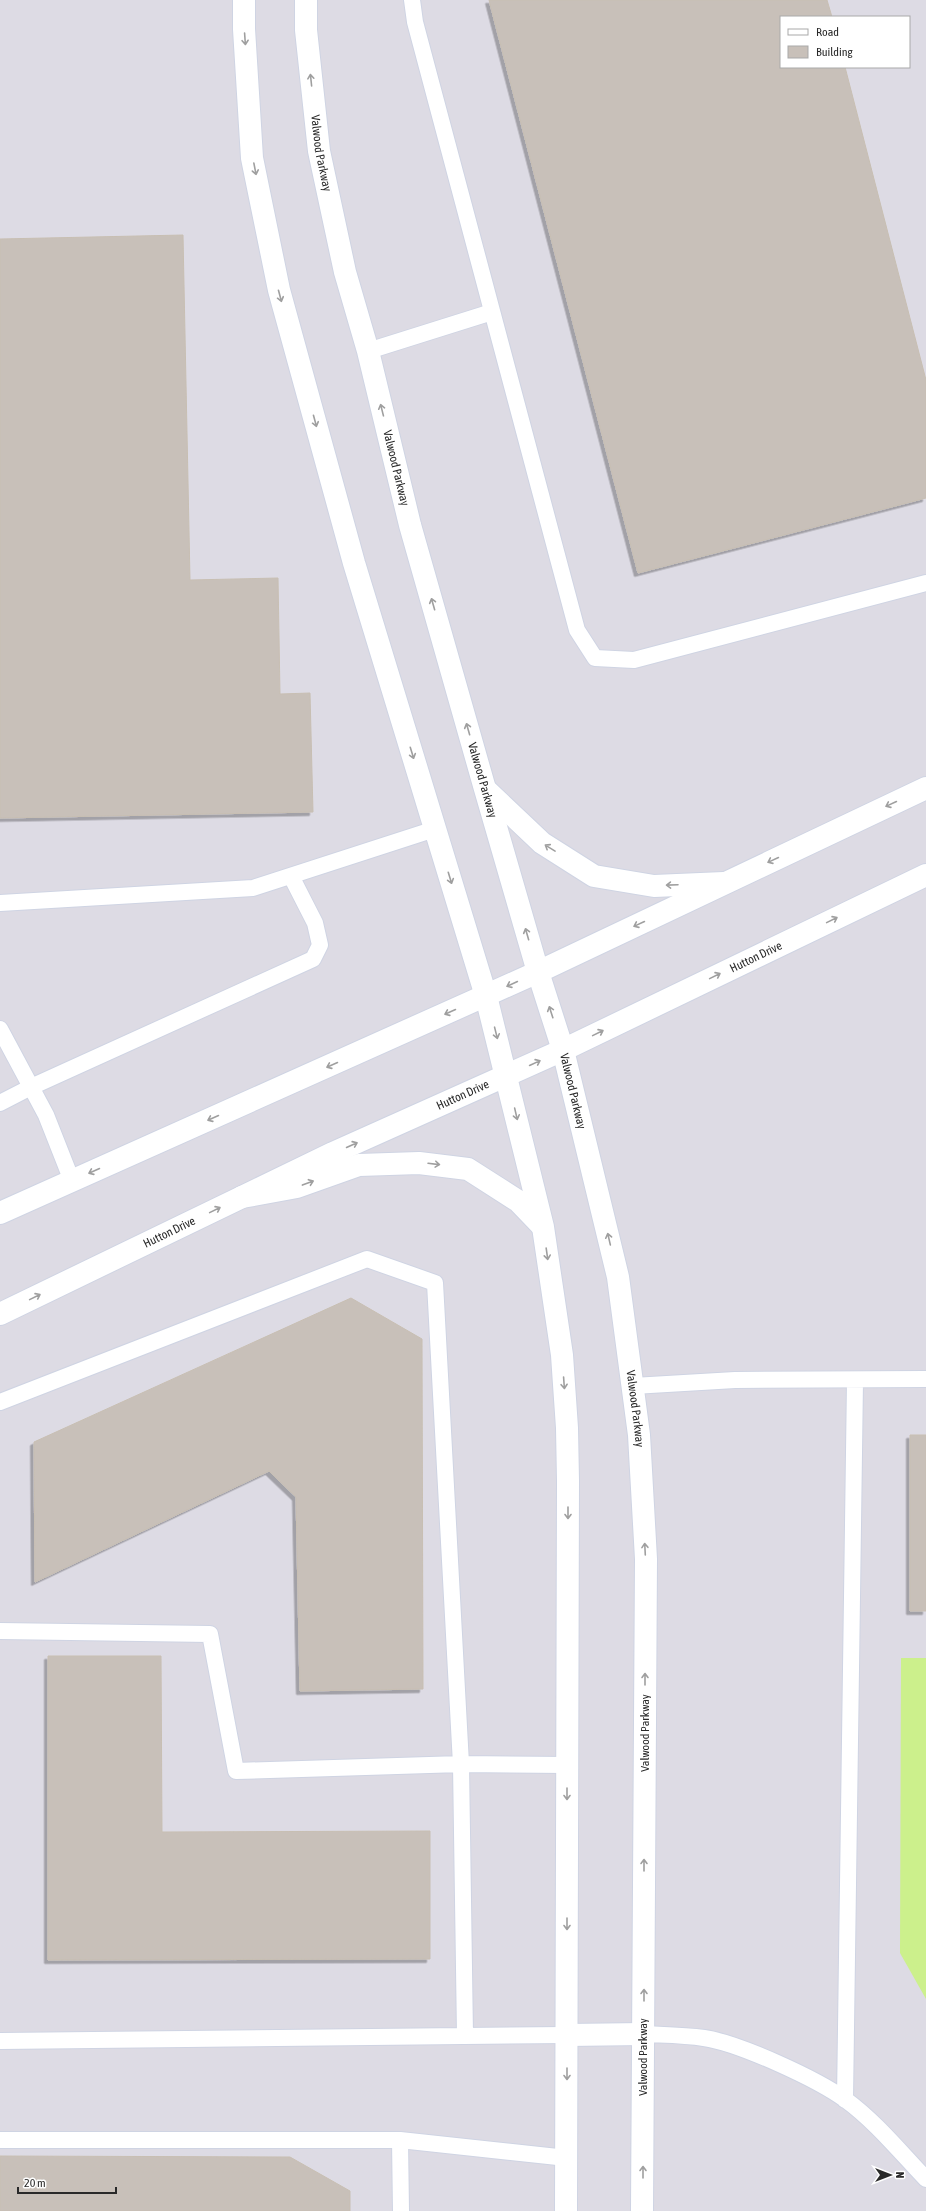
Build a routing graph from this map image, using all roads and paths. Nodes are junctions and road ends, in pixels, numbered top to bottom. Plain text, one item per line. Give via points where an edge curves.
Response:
1 (244, 0) edge
2 (306, 0) edge
3 (412, 0) edge
4 (492, 312) junction
5 (368, 351) junction
6 (926, 583) edge
7 (926, 788) edge
8 (485, 789) junction
9 (435, 829) junction
10 (926, 875) edge
11 (291, 876) junction
12 (724, 883) junction
13 (0, 903) edge
14 (538, 972) junction
15 (486, 996) junction
16 (0, 1029) edge
17 (563, 1050) junction
18 (506, 1076) junction
19 (31, 1087) junction
20 (0, 1103) edge
21 (72, 1181) junction
22 (242, 1197) junction
23 (0, 1213) edge
24 (543, 1227) junction
25 (0, 1314) edge
26 (926, 1379) edge
27 (855, 1381) junction
28 (633, 1386) junction
29 (0, 1402) edge
30 (0, 1631) edge
31 (461, 1764) junction
32 (567, 1766) junction
33 (644, 2034) junction
34 (567, 2035) junction
35 (465, 2036) junction
36 (0, 2041) edge
37 (846, 2100) junction
38 (0, 2140) edge
39 (400, 2140) junction
40 (567, 2158) junction
41 (926, 2179) edge
42 (401, 2211) edge
43 (566, 2211) edge
44 (642, 2211) edge

1 -> 9 main road via 252,158 278,290 354,563
5 -> 2 main road, Valwood Parkway via 345,272 319,150 306,30
3 - 4 lane via 415,22
4 - 5 lane
4 - 6 lane via 578,630 595,658 634,660
8 -> 5 main road, Valwood Parkway via 410,525
7 -> 12 main road
12 -> 8 main road via 654,886 594,876 542,843
14 -> 8 main road, Valwood Parkway
9 - 11 lane
9 -> 15 main road
17 -> 10 main road, Hutton Drive
11 - 13 lane via 253,888
11 - 19 lane via 315,923 320,945 313,959
12 -> 14 main road
14 -> 15 main road
17 -> 14 main road, Valwood Parkway
15 -> 18 main road
15 -> 21 main road
16 - 19 lane
18 -> 17 main road, Hutton Drive
28 -> 17 main road, Valwood Parkway via 618,1277
22 -> 18 main road, Hutton Drive via 333,1153
18 -> 24 main road
19 - 20 lane
19 - 21 lane via 46,1115
21 - 23 main road
22 -> 24 main road via 297,1187 359,1165 419,1162 468,1169 518,1201
25 -> 22 main road, Hutton Drive
24 -> 32 main road via 562,1355 567,1428
26 - 27 lane
27 - 28 lane via 735,1380
27 - 37 lane
33 -> 28 main road, Valwood Parkway via 646,1559 639,1435
29 - 31 lane via 367,1259 435,1283
30 - 31 lane via 210,1634 236,1771
31 - 32 lane
31 - 35 lane
32 -> 34 main road
33 - 34 main road
33 - 37 lane via 706,2038 727,2043 800,2075
44 -> 33 main road, Valwood Parkway
34 - 35 lane
34 -> 40 main road
35 - 36 lane
37 - 41 lane
38 - 39 lane
39 - 40 lane
39 - 42 lane
40 - 43 main road

